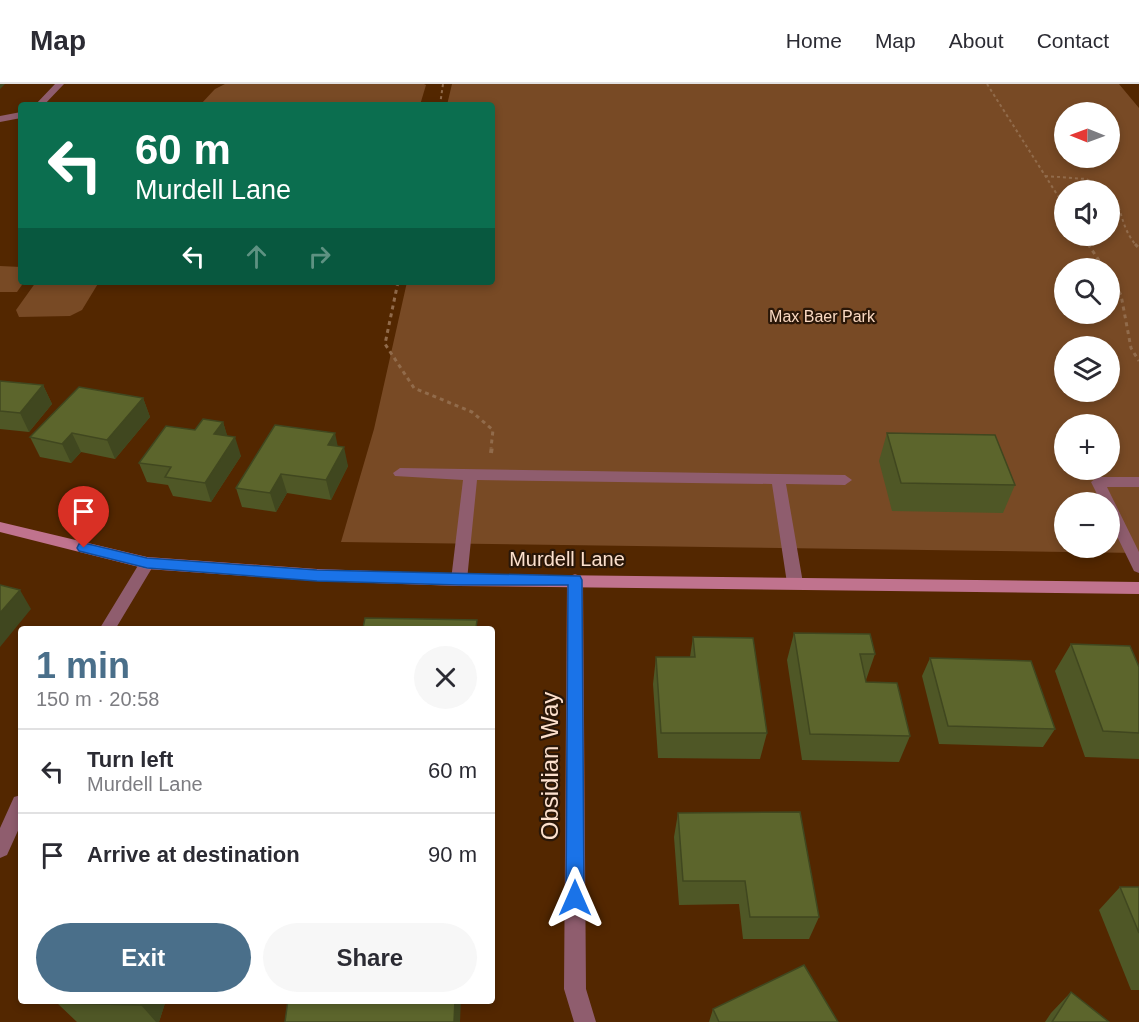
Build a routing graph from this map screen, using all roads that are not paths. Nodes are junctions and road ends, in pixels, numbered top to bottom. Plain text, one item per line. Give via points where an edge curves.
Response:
1 (60, 84) edge
2 (42, 102) edge
3 (18, 116) edge
4 (0, 119) edge
5 (400, 473) dead end
6 (471, 475) junction
7 (778, 479) junction
8 (845, 480) dead end
9 (1139, 482) edge
10 (1103, 492) edge
11 (0, 527) edge
12 (1120, 528) edge
13 (147, 563) junction
14 (1139, 567) edge
15 (459, 580) junction
16 (575, 580) junction
17 (795, 583) junction
18 (1139, 588) edge
19 (109, 626) edge
20 (18, 810) edge
21 (0, 849) edge
22 (585, 1022) edge

1 - 2 street
3 - 4 street
5 - 6 street
6 - 7 street
6 - 15 street
7 - 8 street
7 - 17 street
9 - 10 street via 1098,482
11 - 13 street, Murdell Lane
12 - 14 street
13 - 15 street, Murdell Lane
13 - 19 street
15 - 16 street, Murdell Lane
16 - 17 street, Murdell Lane
16 - 22 street, Obsidian Way via 575,989
17 - 18 street, Murdell Lane
20 - 21 street

